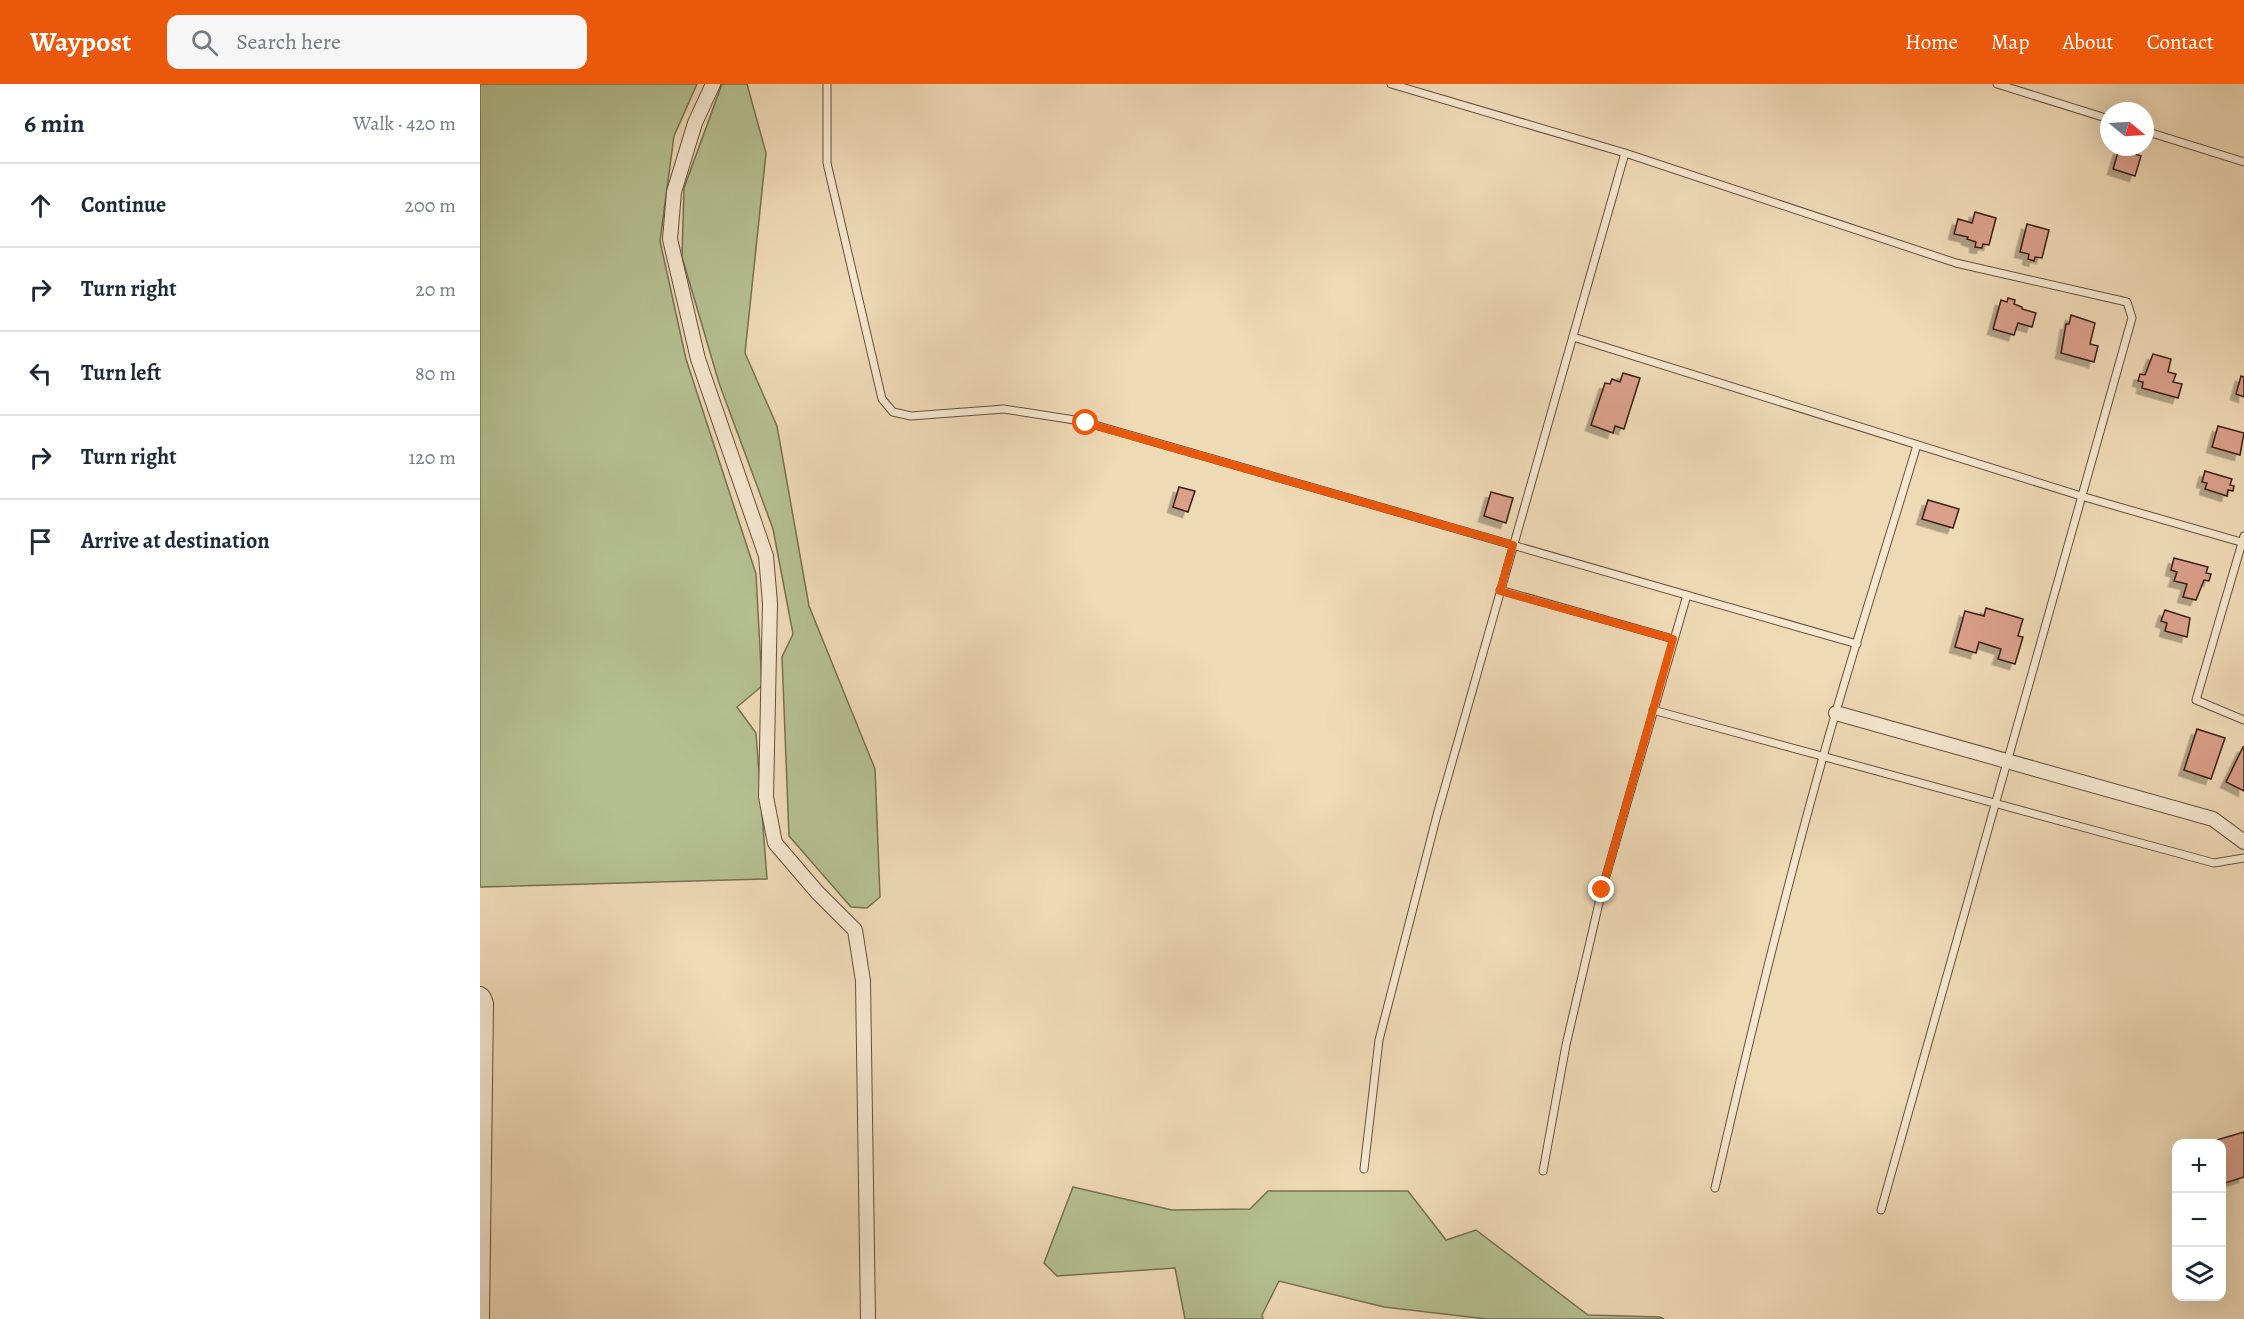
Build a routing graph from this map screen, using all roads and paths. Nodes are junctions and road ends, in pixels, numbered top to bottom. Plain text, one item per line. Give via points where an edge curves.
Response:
1 (713, 84) edge
2 (826, 84) edge
3 (1391, 84) edge
4 (1997, 84) edge
5 (2017, 87) edge
6 (2100, 116) edge
7 (2154, 134) edge
8 (1625, 153) junction
9 (2244, 162) edge
10 (1573, 337) junction
11 (1917, 445) junction
12 (2080, 496) junction
13 (2243, 540) edge
14 (1513, 545) junction
15 (1500, 591) junction
16 (1687, 595) junction
17 (1673, 639) junction
18 (1857, 644) junction
19 (1653, 710) junction
20 (1836, 713) junction
21 (2244, 720) edge
22 (1823, 757) junction
23 (2006, 760) junction
24 (1994, 803) junction
25 (2244, 842) edge
26 (2244, 858) edge
27 (482, 995) edge
28 (1364, 1169) dead end
29 (1543, 1171) dead end
30 (482, 1181) edge
31 (1715, 1188) dead end
32 (1881, 1210) dead end
33 (482, 1319) edge
34 (868, 1319) edge

1 - 34 street via 695,123 674,192 670,239 698,359 766,556 770,603 766,797 775,843 855,930 863,981
2 - 14 lane via 827,163 882,399 893,412 911,416 1004,409 1081,421
3 - 8 lane
4 - 5 lane
5 - 6 lane
7 - 9 lane
8 - 10 lane
8 - 12 lane via 1956,264 2127,302 2132,318
10 - 11 lane
10 - 14 lane
11 - 12 lane
11 - 18 lane
12 - 13 lane
12 - 23 lane
13 - 21 lane via 2196,700
14 - 15 lane
14 - 16 lane
15 - 17 lane
15 - 28 lane via 1379,1040
16 - 17 lane
16 - 18 lane
17 - 19 lane
18 - 20 lane
19 - 22 lane
19 - 29 lane via 1602,890 1566,1045
20 - 22 lane
20 - 23 street
22 - 24 lane
22 - 31 lane
23 - 24 lane
23 - 25 street via 2213,819
24 - 26 lane via 2214,864
24 - 32 lane
27 - 30 street via 486,1004
30 - 33 street

